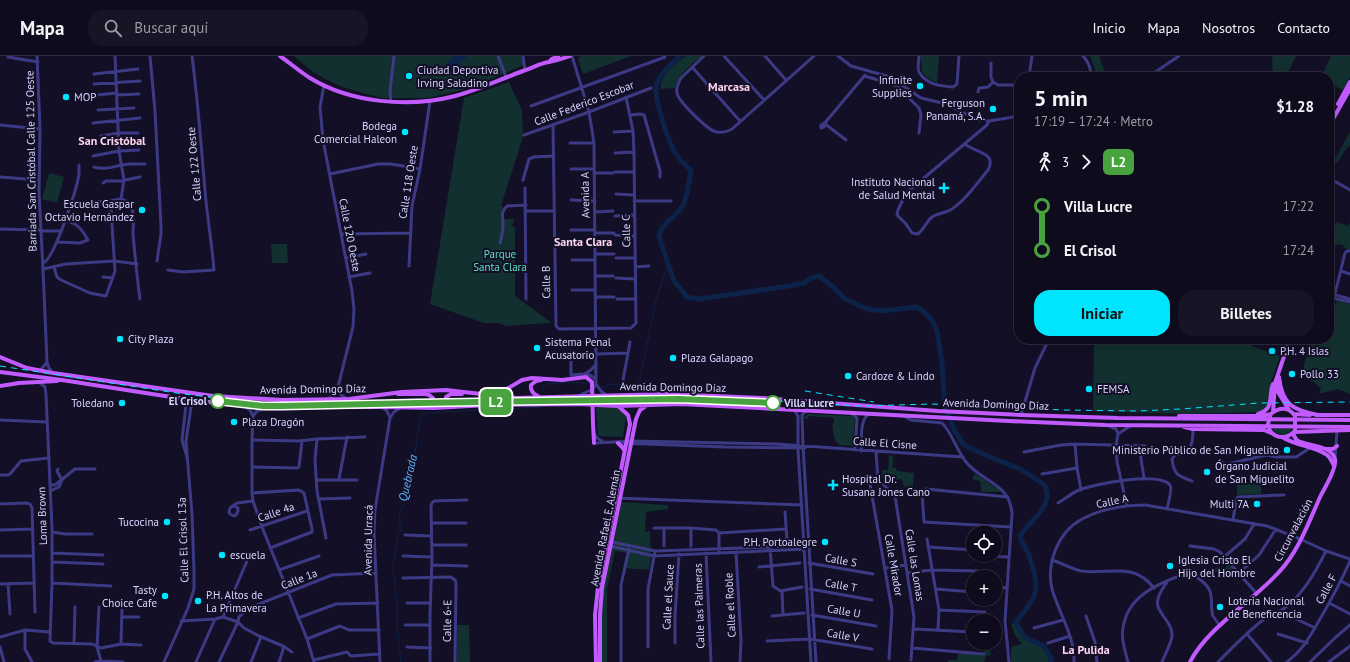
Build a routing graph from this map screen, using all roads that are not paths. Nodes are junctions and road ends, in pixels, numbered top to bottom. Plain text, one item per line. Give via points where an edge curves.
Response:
1 (37, 56) edge
2 (115, 56) edge
3 (150, 56) edge
4 (192, 56) edge
5 (280, 56) edge
6 (394, 56) edge
7 (498, 56) edge
8 (523, 56) edge
9 (558, 56) edge
10 (571, 56) edge
11 (704, 56) edge
12 (724, 56) edge
13 (765, 56) edge
14 (814, 56) edge
15 (838, 56) edge
16 (919, 56) edge
17 (959, 56) edge
18 (1032, 56) edge
19 (1083, 56) edge
20 (1179, 56) edge
21 (8, 57) dead end
22 (665, 57) dead end
23 (25, 58) edge
24 (550, 61) junction
25 (38, 62) junction
26 (991, 63) dead end
27 (692, 67) junction
28 (138, 69) dead end
29 (525, 70) junction
30 (116, 71) junction
31 (866, 71) junction
32 (1030, 72) edge
33 (1091, 72) edge
34 (1155, 72) edge
35 (94, 74) dead end
36 (865, 76) junction
37 (506, 77) junction
38 (786, 80) junction
39 (117, 82) junction
40 (140, 82) dead end
41 (993, 82) junction
42 (1350, 82) edge
43 (94, 84) dead end
44 (324, 85) junction
45 (1014, 85) edge
46 (582, 87) junction
47 (651, 88) dead end
48 (1350, 89) edge
49 (978, 92) dead end
50 (117, 94) junction
51 (139, 94) dead end
52 (1350, 94) edge
53 (97, 95) dead end
54 (626, 97) junction
55 (764, 100) junction
56 (430, 101) junction
57 (391, 102) junction
58 (532, 106) dead end
59 (134, 108) dead end
60 (117, 109) junction
61 (98, 110) dead end
62 (589, 112) junction
63 (631, 115) junction
64 (1335, 116) junction
65 (1014, 117) edge
66 (140, 118) dead end
67 (118, 120) junction
68 (740, 121) junction
69 (989, 121) junction
70 (93, 123) dead end
71 (0, 125) edge
72 (553, 125) junction
73 (40, 129) junction
74 (633, 131) junction
75 (614, 132) dead end
76 (119, 133) junction
77 (138, 133) dead end
78 (919, 133) dead end
79 (524, 135) dead end
80 (101, 136) dead end
81 (846, 140) dead end
82 (594, 142) junction
83 (570, 143) dead end
84 (965, 144) junction
85 (139, 150) dead end
86 (119, 151) junction
87 (634, 152) junction
88 (615, 153) dead end
89 (93, 156) dead end
90 (554, 156) junction
91 (145, 164) dead end
92 (79, 165) dead end
93 (122, 166) junction
94 (94, 167) dead end
95 (594, 168) junction
96 (420, 169) junction
97 (570, 169) dead end
98 (634, 172) junction
99 (594, 173) junction
100 (330, 174) junction
101 (0, 177) edge
102 (140, 177) dead end
103 (660, 177) dead end
104 (39, 180) junction
105 (124, 180) junction
106 (523, 180) dead end
107 (1334, 181) edge
108 (103, 183) dead end
109 (525, 188) dead end
110 (1350, 190) edge
111 (616, 194) dead end
112 (634, 195) junction
113 (121, 199) junction
114 (571, 200) dead end
115 (595, 200) junction
116 (111, 201) junction
117 (634, 201) junction
118 (671, 201) dead end
119 (526, 205) junction
120 (69, 207) junction
121 (526, 211) junction
122 (554, 211) junction
123 (613, 211) dead end
124 (595, 212) junction
125 (615, 216) dead end
126 (634, 216) junction
127 (65, 220) junction
128 (0, 229) edge
129 (571, 230) dead end
130 (40, 231) junction
131 (61, 231) junction
132 (595, 232) junction
133 (410, 233) junction
134 (341, 234) junction
135 (635, 236) junction
136 (56, 242) junction
137 (500, 243) dead end
138 (1350, 251) edge
139 (366, 254) dead end
140 (595, 254) junction
141 (346, 258) junction
142 (635, 258) junction
143 (572, 260) dead end
144 (595, 260) junction
145 (114, 261) junction
146 (157, 261) dead end
147 (43, 263) junction
148 (136, 264) junction
149 (409, 266) dead end
150 (649, 266) dead end
151 (54, 267) junction
152 (635, 267) junction
153 (44, 269) junction
154 (168, 270) dead end
155 (1341, 271) junction
156 (370, 273) dead end
157 (1350, 274) edge
158 (595, 276) junction
159 (103, 277) dead end
160 (349, 277) junction
161 (113, 278) junction
162 (635, 278) junction
163 (572, 290) dead end
164 (595, 290) junction
165 (1334, 296) junction
166 (595, 297) junction
167 (1350, 298) edge
168 (140, 299) dead end
169 (526, 299) dead end
170 (636, 299) junction
171 (1350, 302) edge
172 (596, 328) junction
173 (630, 342) dead end
174 (1047, 344) edge
175 (1288, 344) edge
176 (572, 352) dead end
177 (596, 354) junction
178 (628, 354) junction
179 (0, 358) edge
180 (47, 362) junction
181 (596, 364) junction
182 (39, 370) junction
183 (0, 371) edge
184 (53, 373) junction
185 (584, 374) junction
186 (1278, 375) junction
187 (548, 379) junction
188 (62, 380) junction
189 (623, 380) dead end
190 (51, 382) junction
191 (40, 383) junction
192 (595, 384) junction
193 (0, 386) edge
194 (338, 387) junction
195 (46, 390) junction
196 (393, 394) junction
197 (488, 395) junction
198 (608, 395) junction
199 (494, 396) junction
200 (575, 397) junction
201 (541, 398) junction
202 (349, 399) junction
203 (185, 400) junction
204 (322, 400) junction
205 (196, 401) junction
206 (242, 405) junction
207 (488, 405) junction
208 (649, 405) junction
209 (618, 406) junction
210 (266, 407) junction
211 (381, 407) junction
212 (400, 408) junction
213 (793, 410) junction
214 (1289, 410) junction
215 (807, 411) junction
216 (850, 413) junction
217 (871, 414) junction
218 (1271, 414) junction
219 (1021, 415) junction
220 (1318, 415) junction
221 (1350, 415) edge
222 (253, 416) junction
223 (904, 416) junction
224 (1253, 416) junction
225 (1294, 416) junction
226 (390, 418) junction
227 (1158, 419) junction
228 (0, 420) edge
229 (184, 420) junction
230 (1350, 420) edge
231 (189, 421) junction
232 (47, 422) junction
233 (1105, 425) junction
234 (1132, 425) junction
235 (1174, 425) junction
236 (1350, 427) edge
237 (1193, 429) junction
238 (1350, 430) edge
239 (1338, 431) junction
240 (593, 432) junction
241 (1271, 432) junction
242 (1294, 432) junction
243 (1301, 432) junction
244 (1118, 434) junction
245 (347, 437) junction
246 (365, 437) dead end
247 (1282, 437) junction
248 (317, 439) junction
249 (252, 440) junction
250 (302, 441) junction
251 (604, 442) junction
252 (594, 443) joint
253 (616, 443) junction
254 (626, 443) junction
255 (631, 443) junction
256 (1299, 443) junction
257 (1075, 444) junction
258 (1116, 446) junction
259 (1337, 446) junction
260 (798, 447) junction
261 (804, 447) junction
262 (1310, 448) junction
263 (1326, 449) junction
264 (855, 450) junction
265 (861, 451) junction
266 (876, 452) junction
267 (1024, 452) dead end
268 (1303, 452) junction
269 (624, 453) junction
270 (962, 457) junction
271 (49, 458) junction
272 (188, 458) junction
273 (1335, 459) junction
274 (1224, 465) dead end
275 (1334, 466) junction
276 (252, 467) junction
277 (1077, 468) junction
278 (58, 469) dead end
279 (95, 469) dead end
280 (1042, 474) dead end
281 (0, 475) edge
282 (1144, 478) junction
283 (62, 480) junction
284 (316, 480) junction
285 (340, 480) junction
286 (357, 480) dead end
287 (878, 480) junction
288 (1192, 481) dead end
289 (1121, 482) junction
290 (50, 486) junction
291 (1081, 490) junction
292 (50, 491) junction
293 (252, 493) junction
294 (1284, 495) dead end
295 (1008, 497) junction
296 (350, 498) dead end
297 (319, 499) junction
298 (618, 499) junction
299 (467, 500) dead end
300 (253, 501) junction
301 (1058, 503) dead end
302 (0, 504) edge
303 (804, 505) junction
304 (234, 506) dead end
305 (1127, 506) junction
306 (1167, 508) junction
307 (307, 511) junction
308 (785, 512) dead end
309 (1233, 520) junction
310 (432, 522) junction
311 (466, 523) dead end
312 (1254, 524) junction
313 (262, 527) junction
314 (1011, 527) junction
315 (654, 528) dead end
316 (664, 528) junction
317 (691, 528) junction
318 (1276, 528) junction
319 (33, 529) junction
320 (786, 529) junction
321 (0, 530) edge
322 (250, 530) dead end
323 (52, 532) junction
324 (718, 533) junction
325 (92, 534) dead end
326 (405, 535) dead end
327 (432, 536) junction
328 (326, 538) dead end
329 (927, 539) dead end
330 (1300, 539) junction
331 (787, 541) dead end
332 (609, 544) junction
333 (804, 544) junction
334 (808, 544) junction
335 (432, 545) junction
336 (466, 545) dead end
337 (630, 546) junction
338 (664, 546) dead end
339 (691, 546) dead end
340 (1190, 546) dead end
341 (928, 547) junction
342 (270, 548) junction
343 (718, 548) junction
344 (736, 548) junction
345 (770, 549) junction
346 (808, 549) junction
347 (706, 550) junction
348 (804, 550) junction
349 (966, 550) edge
350 (629, 551) junction
351 (655, 551) junction
352 (679, 551) junction
353 (1326, 551) junction
354 (52, 552) junction
355 (736, 552) junction
356 (719, 553) junction
357 (706, 554) junction
358 (102, 555) dead end
359 (679, 555) junction
360 (0, 556) edge
361 (33, 556) junction
362 (318, 556) dead end
363 (403, 556) dead end
364 (654, 556) junction
365 (432, 557) junction
366 (1002, 557) edge
367 (1009, 557) junction
368 (1224, 557) junction
369 (1052, 560) junction
370 (1350, 560) edge
371 (247, 561) dead end
372 (52, 562) junction
373 (800, 563) dead end
374 (810, 563) junction
375 (103, 564) dead end
376 (805, 564) junction
377 (432, 565) junction
378 (906, 565) junction
379 (467, 566) dead end
380 (772, 566) junction
381 (759, 567) dead end
382 (886, 568) junction
383 (279, 570) junction
384 (932, 570) junction
385 (966, 571) edge
386 (376, 573) junction
387 (907, 573) junction
388 (873, 574) dead end
389 (1238, 574) junction
390 (431, 577) junction
391 (403, 578) dead end
392 (1168, 581) junction
393 (1341, 581) junction
394 (34, 583) junction
395 (52, 583) junction
396 (0, 584) edge
397 (8, 584) junction
398 (111, 586) dead end
399 (1350, 586) edge
400 (802, 587) dead end
401 (1002, 588) edge
402 (1007, 588) junction
403 (1154, 588) junction
404 (806, 589) junction
405 (936, 589) junction
406 (811, 590) junction
407 (780, 591) junction
408 (966, 591) edge
409 (288, 593) junction
410 (1257, 594) junction
411 (872, 600) dead end
412 (406, 602) dead end
413 (430, 602) junction
414 (1329, 603) junction
415 (378, 604) junction
416 (122, 606) dead end
417 (75, 607) dead end
418 (99, 607) dead end
419 (939, 610) junction
420 (1280, 611) junction
421 (35, 612) dead end
422 (984, 612) dead end
423 (804, 613) dead end
424 (10, 614) dead end
425 (808, 614) junction
426 (1350, 614) edge
427 (783, 615) junction
428 (813, 615) junction
429 (772, 616) dead end
430 (1086, 616) dead end
431 (122, 617) junction
432 (139, 617) dead end
433 (223, 617) junction
434 (298, 618) junction
435 (215, 619) junction
436 (1063, 620) junction
437 (181, 621) junction
438 (238, 622) junction
439 (406, 625) dead end
440 (430, 625) junction
441 (1350, 625) edge
442 (876, 626) dead end
443 (1220, 626) junction
444 (1034, 628) dead end
445 (1315, 628) junction
446 (914, 629) junction
447 (25, 630) junction
448 (379, 630) junction
449 (938, 630) junction
450 (50, 632) junction
451 (966, 632) edge
452 (1247, 634) junction
453 (1278, 634) dead end
454 (1070, 636) junction
455 (0, 637) edge
456 (262, 637) junction
457 (307, 639) junction
458 (812, 639) junction
459 (767, 641) dead end
460 (675, 643) dead end
461 (1048, 643) dead end
462 (1307, 643) junction
463 (74, 644) junction
464 (121, 644) junction
465 (141, 645) dead end
466 (97, 646) junction
467 (282, 646) junction
468 (1350, 646) edge
469 (0, 647) edge
470 (407, 647) dead end
471 (648, 647) dead end
472 (431, 648) junction
473 (912, 648) junction
474 (872, 649) dead end
475 (292, 652) dead end
476 (380, 654) junction
477 (984, 654) dead end
478 (889, 659) dead end
479 (911, 660) dead end
480 (101, 661) junction
481 (314, 661) edge
482 (740, 661) dead end
483 (4, 662) edge
484 (32, 662) edge
485 (95, 662) edge
486 (110, 662) edge
487 (123, 662) edge
488 (164, 662) edge
489 (196, 662) edge
490 (219, 662) edge
491 (251, 662) edge
492 (279, 662) edge
493 (380, 662) edge
494 (430, 662) edge
495 (456, 662) edge
496 (596, 662) edge
497 (600, 662) edge
498 (621, 662) edge
499 (711, 662) edge
500 (811, 662) edge
501 (816, 662) edge
502 (1009, 662) edge
503 (1074, 662) edge
504 (1097, 662) edge
505 (1128, 662) edge
506 (1162, 662) edge
507 (1190, 662) edge
508 (1218, 662) edge
509 (1271, 662) edge
510 (1287, 662) edge
511 (1310, 662) edge
512 (1329, 662) edge

1 - 25 street, Barriada San Cristóbal Calle 125 Oeste
2 - 30 street
3 - 146 street via 161,226
4 - 154 street, Calle 122 Oeste via 214,270
5 - 44 main road
6 - 57 street
7 - 37 street
8 - 29 street
9 - 24 main road
10 - 24 main road
10 - 46 street, Avenida A
11 - 27 street
12 - 55 street
13 - 38 street
14 - 38 street
15 - 31 street via 851,66
16 - 17 street via 918,68 921,74 935,84 954,87 957,84
18 - 32 street
19 - 33 street
20 - 34 street
21 - 23 street
22 - 46 street
23 - 25 street
24 - 29 main road
25 - 73 street, Barriada San Cristóbal Calle 125 Oeste
26 - 41 street
27 - 68 street
27 - 68 street via 681,78 677,87 676,92 681,101 715,132 732,129
28 - 30 street
29 - 37 main road
30 - 35 street
30 - 39 street
31 - 36 street
31 - 69 street via 890,77 921,98 946,104 973,119
36 - 78 street via 897,86 919,108
36 - 81 street via 824,124
37 - 56 main road via 454,96
38 - 55 street
39 - 40 street
39 - 43 street
39 - 50 street
41 - 45 street via 998,85
41 - 49 street via 988,87 979,88
42 - 64 main road
44 - 57 main road via 350,94
44 - 100 street, Calle 120 Oeste via 320,116
46 - 58 street
46 - 62 street, Avenida A
47 - 54 street, Calle Federico Escobar
48 - 64 main road
50 - 51 street
50 - 53 street
50 - 60 street
52 - 64 main road
54 - 62 street, Calle Federico Escobar
54 - 63 street, Calle C
55 - 68 street
56 - 57 main road
56 - 96 street, Calle 118 Oeste
59 - 60 street
60 - 61 street
60 - 67 street
62 - 72 street, Calle Federico Escobar
62 - 82 street, Avenida A
63 - 74 street, Calle C
63 - 103 street via 644,115
65 - 69 street
66 - 67 street
67 - 70 street
67 - 76 street
69 - 84 street
71 - 73 street
72 - 79 street, Calle Federico Escobar
72 - 90 street, Calle B
73 - 104 street, Barriada San Cristóbal Calle 125 Oeste
74 - 75 street
74 - 87 street, Calle C
76 - 77 street
76 - 80 street
76 - 86 street
82 - 83 street
82 - 95 street, Avenida A
84 - 84 street via 904,195 897,215 912,233 918,234 930,218 958,205 988,170 990,162 986,155
85 - 86 street
86 - 89 street
86 - 93 street
87 - 88 street
87 - 98 street, Calle C
90 - 106 street via 529,159
90 - 122 street, Calle B
91 - 93 street
92 - 120 street via 79,174
93 - 94 street via 100,169
93 - 105 street
95 - 97 street
95 - 99 street, Avenida A
96 - 100 street via 378,164
96 - 133 street, Calle 118 Oeste via 412,206
98 - 99 street
98 - 112 street, Calle C
99 - 115 street, Avenida A
100 - 134 street, Calle 120 Oeste
101 - 104 street
102 - 105 street
104 - 130 street, Barriada San Cristóbal Calle 125 Oeste
105 - 108 street
105 - 113 street
107 - 110 street
109 - 119 street
111 - 112 street
112 - 117 street, Calle C
113 - 116 street
113 - 148 street via 131,206
114 - 115 street
115 - 124 street, Avenida A
116 - 120 street via 74,203
116 - 145 street
117 - 118 street
117 - 126 street, Calle C
119 - 121 street
119 - 137 street via 504,208
120 - 127 street
121 - 122 street
121 - 169 street
122 - 172 street, Calle B via 556,326 559,329
123 - 124 street
124 - 132 street, Avenida A
125 - 126 street
126 - 135 street, Calle C
127 - 131 street
127 - 136 street via 75,223 83,230 88,240 80,243
128 - 130 street
129 - 132 street
130 - 131 street
130 - 147 street, Barriada San Cristóbal Calle 125 Oeste
131 - 136 street
132 - 135 street
132 - 140 street, Avenida A
133 - 134 street
133 - 149 street, Calle 118 Oeste
134 - 141 street, Calle 120 Oeste
135 - 142 street, Calle C
136 - 147 street via 47,261
138 - 155 street via 1345,253
139 - 141 street
140 - 142 street
140 - 144 street, Avenida A
141 - 160 street, Calle 120 Oeste
142 - 152 street, Calle C
143 - 144 street
144 - 158 street, Avenida A
145 - 148 street
145 - 151 street
145 - 161 street
147 - 153 street, Barriada San Cristóbal Calle 125 Oeste
148 - 168 street
150 - 152 street
151 - 153 street
151 - 161 street via 57,277 61,280 90,293 106,296
152 - 162 street, Calle C
153 - 180 street, Barriada San Cristóbal Calle 125 Oeste
155 - 157 street
155 - 165 street
156 - 160 street
158 - 162 street
158 - 164 street, Avenida A
159 - 161 street
160 - 194 street, Calle 120 Oeste via 354,309 353,327
162 - 170 street, Calle C
163 - 164 street
164 - 166 street, Avenida A
165 - 167 street
165 - 171 street
166 - 170 street
166 - 172 street, Avenida A
170 - 172 street, Calle C via 634,326
172 - 177 street, Avenida A
173 - 178 street
174 - 219 street via 1035,368
175 - 186 main road
176 - 185 street via 571,375
177 - 178 street
177 - 181 street, Avenida A
178 - 189 street
179 - 182 main road, Avenida Domingo Díaz
180 - 182 street
180 - 184 street, Barriada San Cristóbal Calle 125 Oeste
181 - 185 street
181 - 192 street, Avenida A
182 - 184 main road, Avenida Domingo Díaz
183 - 188 main road, Avenida Domingo Díaz
184 - 204 main road, Avenida Domingo Díaz via 213,396
185 - 192 street via 591,375
186 - 214 main road via 1278,392
186 - 218 main road
186 - 220 main road via 1282,392 1290,405 1299,411
186 - 224 main road via 1267,409
187 - 192 main road via 586,377
187 - 199 main road via 522,380
187 - 201 main road via 536,381 531,385 532,392
188 - 190 main road
188 - 203 main road, Avenida Domingo Díaz
190 - 191 main road
190 - 195 street
191 - 193 main road
191 - 195 street
192 - 198 street
192 - 200 street via 594,389
192 - 240 main road, bridge
194 - 202 street via 341,395
194 - 204 street via 333,397
195 - 232 street, Loma Brown
196 - 197 main road, Avenida Domingo Díaz via 446,390
196 - 202 main road, Avenida Domingo Díaz
196 - 212 main road via 426,394 432,398 430,404
197 - 199 main road, Avenida Domingo Díaz
197 - 207 main road via 451,394 445,399 452,405
198 - 200 main road, Avenida Domingo Díaz
198 - 219 main road, Avenida Domingo Díaz via 730,396
199 - 201 main road, Avenida Domingo Díaz
200 - 201 main road, Avenida Domingo Díaz
202 - 204 main road, Avenida Domingo Díaz
203 - 205 main road, Avenida Domingo Díaz
203 - 229 street, Calle El Crisol 13a
205 - 206 main road, Avenida Domingo Díaz
205 - 231 street, Calle El Crisol 13a via 191,407
206 - 210 main road, Avenida Domingo Díaz
206 - 222 street via 248,408
207 - 209 main road, Avenida Domingo Díaz
207 - 212 main road, Avenida Domingo Díaz
208 - 209 main road, Avenida Domingo Díaz
208 - 213 main road, Avenida Domingo Díaz via 681,404
208 - 255 main road, Avenida Rafael E. Alemán via 644,406 638,414
209 - 254 main road, Avenida Rafael E. Alemán via 629,419
210 - 211 main road, Avenida Domingo Díaz
210 - 222 street
211 - 212 main road, Avenida Domingo Díaz
211 - 226 street via 387,411
212 - 226 street
213 - 215 main road, Avenida Domingo Díaz
213 - 260 street via 798,416
214 - 218 main road via 1280,409
214 - 225 main road
215 - 216 main road, Avenida Domingo Díaz
215 - 261 street via 802,416
216 - 217 main road, Avenida Domingo Díaz
216 - 264 street via 854,414 857,420
217 - 223 main road, Avenida Domingo Díaz
217 - 265 street via 866,415 863,420
218 - 224 main road
218 - 241 main road, bridge via 1268,424
219 - 227 main road, Avenida Domingo Díaz
220 - 221 main road
220 - 225 main road
222 - 249 street
223 - 233 main road, Avenida Domingo Díaz
223 - 270 street via 911,420 942,423
224 - 227 main road via 1175,416
225 - 242 main road, bridge
226 - 386 street, Avenida Urracá via 375,510
227 - 230 main road, Avenida Domingo Díaz
228 - 232 street
229 - 231 street
229 - 272 street, Calle El Crisol 13a via 182,444
231 - 272 street, Calle El Crisol 13a via 186,441
232 - 271 street, Loma Brown
233 - 234 main road, Avenida Domingo Díaz
233 - 244 street via 1116,429
234 - 235 main road, Avenida Domingo Díaz
234 - 244 street
235 - 236 main road, Avenida Domingo Díaz
235 - 237 main road
237 - 241 main road
237 - 288 street via 1192,442 1187,451 1174,455 1172,459 1176,474
238 - 239 main road
239 - 243 main road
239 - 259 street, Circunvalación
240 - 251 street
240 - 252 main road
241 - 247 main road
242 - 243 main road
242 - 247 main road
242 - 256 main road
243 - 256 main road via 1298,436
244 - 258 street
245 - 246 street
245 - 248 street
245 - 285 street
247 - 256 main road
248 - 250 street
248 - 284 street
249 - 250 street
249 - 276 street
250 - 276 street via 300,464 297,468
251 - 252 street, Calle El Cisne
251 - 253 street, Calle El Cisne
253 - 254 street, Calle El Cisne
253 - 269 main road via 622,447
254 - 255 street, Calle El Cisne
254 - 269 main road, Avenida Rafael E. Alemán
255 - 260 street, Calle El Cisne
255 - 298 main road, Avenida Rafael E. Alemán
256 - 262 main road
256 - 263 main road
256 - 268 street
257 - 258 street
257 - 267 street
257 - 277 street
258 - 282 street via 1142,446
258 - 289 street
259 - 263 main road
259 - 273 street, Circunvalación
260 - 261 street, Calle El Cisne
260 - 303 street
261 - 264 street, Calle El Cisne
261 - 303 street
262 - 268 street
262 - 275 main road via 1327,455
263 - 273 main road
264 - 265 street, Calle El Cisne
265 - 266 street, Calle El Cisne
266 - 270 street, Calle El Cisne
266 - 287 street
268 - 274 street via 1296,457 1266,455
269 - 298 main road, Avenida Rafael E. Alemán
270 - 295 street via 976,472 1002,489
271 - 281 street via 21,461 10,474
271 - 290 street, Loma Brown
272 - 437 street, Calle El Crisol 13a via 194,589
273 - 275 main road, Circunvalación
275 - 330 main road, Circunvalación
276 - 293 street
277 - 280 street
277 - 291 street
278 - 283 street
279 - 283 street via 75,469
282 - 289 street
282 - 306 street via 1165,481 1170,485
283 - 290 street
283 - 292 street via 59,487
284 - 285 street
284 - 297 street
285 - 286 street
287 - 378 street, Calle las Lomas via 895,496
287 - 382 street, Calle Mirador via 870,484
289 - 291 street
289 - 305 street
290 - 292 street, Loma Brown
291 - 301 street
292 - 323 street, Loma Brown
293 - 300 street
293 - 307 street via 299,490 304,493
294 - 309 street via 1238,497
295 - 314 street
295 - 314 street via 926,489 922,493 924,522
296 - 297 street
297 - 328 street
298 - 303 street
298 - 332 main road, Avenida Rafael E. Alemán
299 - 310 street via 434,501
300 - 304 street via 237,503
300 - 313 street
302 - 319 street via 30,504
303 - 333 street
303 - 334 street
305 - 306 street, Calle A
305 - 369 street, Calle A via 1106,510 1073,525 1061,539
306 - 309 street, Calle A
307 - 313 street, Calle 4a
307 - 342 street via 312,532
308 - 320 street
309 - 312 street, Calle A
310 - 311 street
310 - 327 street
312 - 318 street, Calle A
312 - 368 street via 1245,538
313 - 322 street, Calle 4a
313 - 342 street
314 - 367 street
315 - 316 street
316 - 317 street
316 - 338 street
317 - 324 street via 716,530
317 - 339 street
318 - 330 street, Calle A
318 - 389 street via 1259,556
319 - 321 street
319 - 361 street
320 - 324 street
320 - 331 street
323 - 325 street
323 - 354 street, Loma Brown
324 - 343 street
326 - 327 street
327 - 335 street
329 - 341 street
330 - 353 street, Calle A
330 - 410 main road, Circunvalación via 1281,571
332 - 337 street
332 - 350 street
332 - 496 main road, Avenida Rafael E. Alemán via 596,601
332 - 497 main road, Avenida Rafael E. Alemán via 601,602
333 - 334 street
333 - 345 street
333 - 348 street
334 - 346 street
335 - 336 street
335 - 365 street
337 - 350 street
337 - 351 street
340 - 368 street via 1214,549
341 - 349 street
341 - 384 street
342 - 383 street
343 - 344 street
343 - 347 street
343 - 356 street
344 - 345 street
344 - 355 street, Calle el Roble
345 - 348 street
345 - 355 street
345 - 380 street
346 - 348 street
346 - 374 street
347 - 352 street
347 - 357 street, Calle las Palmeras
348 - 376 street
350 - 364 street
350 - 498 street via 621,585
351 - 352 street
351 - 364 street
352 - 359 street, Calle el Sauce
353 - 370 street, Calle A
353 - 420 street via 1309,583
354 - 358 street
354 - 372 street, Loma Brown
355 - 356 street
355 - 482 street, Calle el Roble
356 - 357 street
357 - 359 street
357 - 499 street, Calle las Palmeras
359 - 364 street
359 - 460 street, Calle el Sauce
360 - 361 street
361 - 394 street
362 - 383 street
363 - 365 street
364 - 471 street via 648,589
365 - 377 street
366 - 367 street
367 - 402 street
368 - 389 street
369 - 403 street via 1080,571 1129,571 1142,576
369 - 436 street, Calle A via 1051,584
370 - 393 street, Calle F
371 - 433 street
372 - 375 street
372 - 395 street, Loma Brown
373 - 380 street
374 - 376 street, Calle S
374 - 388 street, Calle S
374 - 406 street
376 - 404 street
377 - 379 street
377 - 390 street
378 - 382 street
378 - 387 street, Calle las Lomas
380 - 381 street
380 - 407 street via 773,586
382 - 478 street, Calle Mirador via 892,610
383 - 409 street
384 - 385 street
384 - 387 street
384 - 405 street
386 - 409 street, Calle 1a via 332,575
386 - 415 street, Avenida Urracá
387 - 446 street, Calle las Lomas
389 - 410 street
390 - 391 street
390 - 413 street
390 - 495 street, Calle 6-E via 451,577 456,580
392 - 403 street
392 - 443 street via 1187,575 1202,581 1210,590 1213,616
392 - 506 street via 1157,603 1170,625 1172,635
393 - 399 street
393 - 414 street, Calle F
394 - 397 street
394 - 421 street
395 - 398 street
395 - 450 street, Loma Brown
396 - 397 street
397 - 424 street
400 - 407 street
401 - 402 street
402 - 502 street via 1005,621
403 - 505 street via 1140,597 1127,614 1121,636
404 - 406 street, Calle T
404 - 425 street
405 - 408 street
405 - 419 street
406 - 411 street, Calle T
406 - 428 street
407 - 427 street
409 - 434 street
409 - 438 street, Calle 1a via 247,608 239,616
410 - 443 main road, Circunvalación
412 - 413 street
413 - 440 street
414 - 426 street
414 - 445 street, Calle F
415 - 434 street via 336,604
415 - 448 street, Avenida Urracá
416 - 431 street
417 - 463 street
418 - 466 street
419 - 422 street
419 - 449 street
420 - 445 street
420 - 452 street via 1267,616
423 - 427 street
425 - 428 street, Calle U
425 - 458 street
427 - 429 street
428 - 442 street, Calle U
428 - 458 street
430 - 504 street via 1095,642
431 - 432 street
431 - 464 street
433 - 435 street
433 - 438 street
434 - 457 street
435 - 437 street
435 - 489 street
436 - 444 street
436 - 454 street, Calle A
437 - 488 street, Calle El Crisol 13a
438 - 456 street
438 - 490 street, Calle 1a
439 - 440 street
440 - 472 street
441 - 511 street
443 - 507 main road, Circunvalación via 1200,646
445 - 462 street, Calle F
446 - 449 street
446 - 473 street, Calle las Lomas
447 - 450 street
447 - 455 street
447 - 484 street via 25,649
448 - 457 street via 349,630 340,626
448 - 476 street, Avenida Urracá
449 - 451 street
450 - 463 street, Loma Brown via 51,642
452 - 508 street
452 - 509 street
453 - 462 street
454 - 461 street
454 - 503 street, Calle A
456 - 467 street
456 - 491 street
457 - 481 street
458 - 459 street, Calle V
458 - 474 street, Calle V
458 - 500 street
458 - 501 street
462 - 510 street, Calle F
463 - 466 street
464 - 465 street
464 - 466 street via 101,648
466 - 480 street
467 - 475 street
467 - 492 street
468 - 512 street
469 - 483 street
470 - 472 street
472 - 494 street
473 - 477 street
473 - 479 street, Calle las Lomas
476 - 481 street via 352,656 347,652
476 - 493 street, Avenida Urracá
480 - 485 street
480 - 486 street
486 - 487 street

